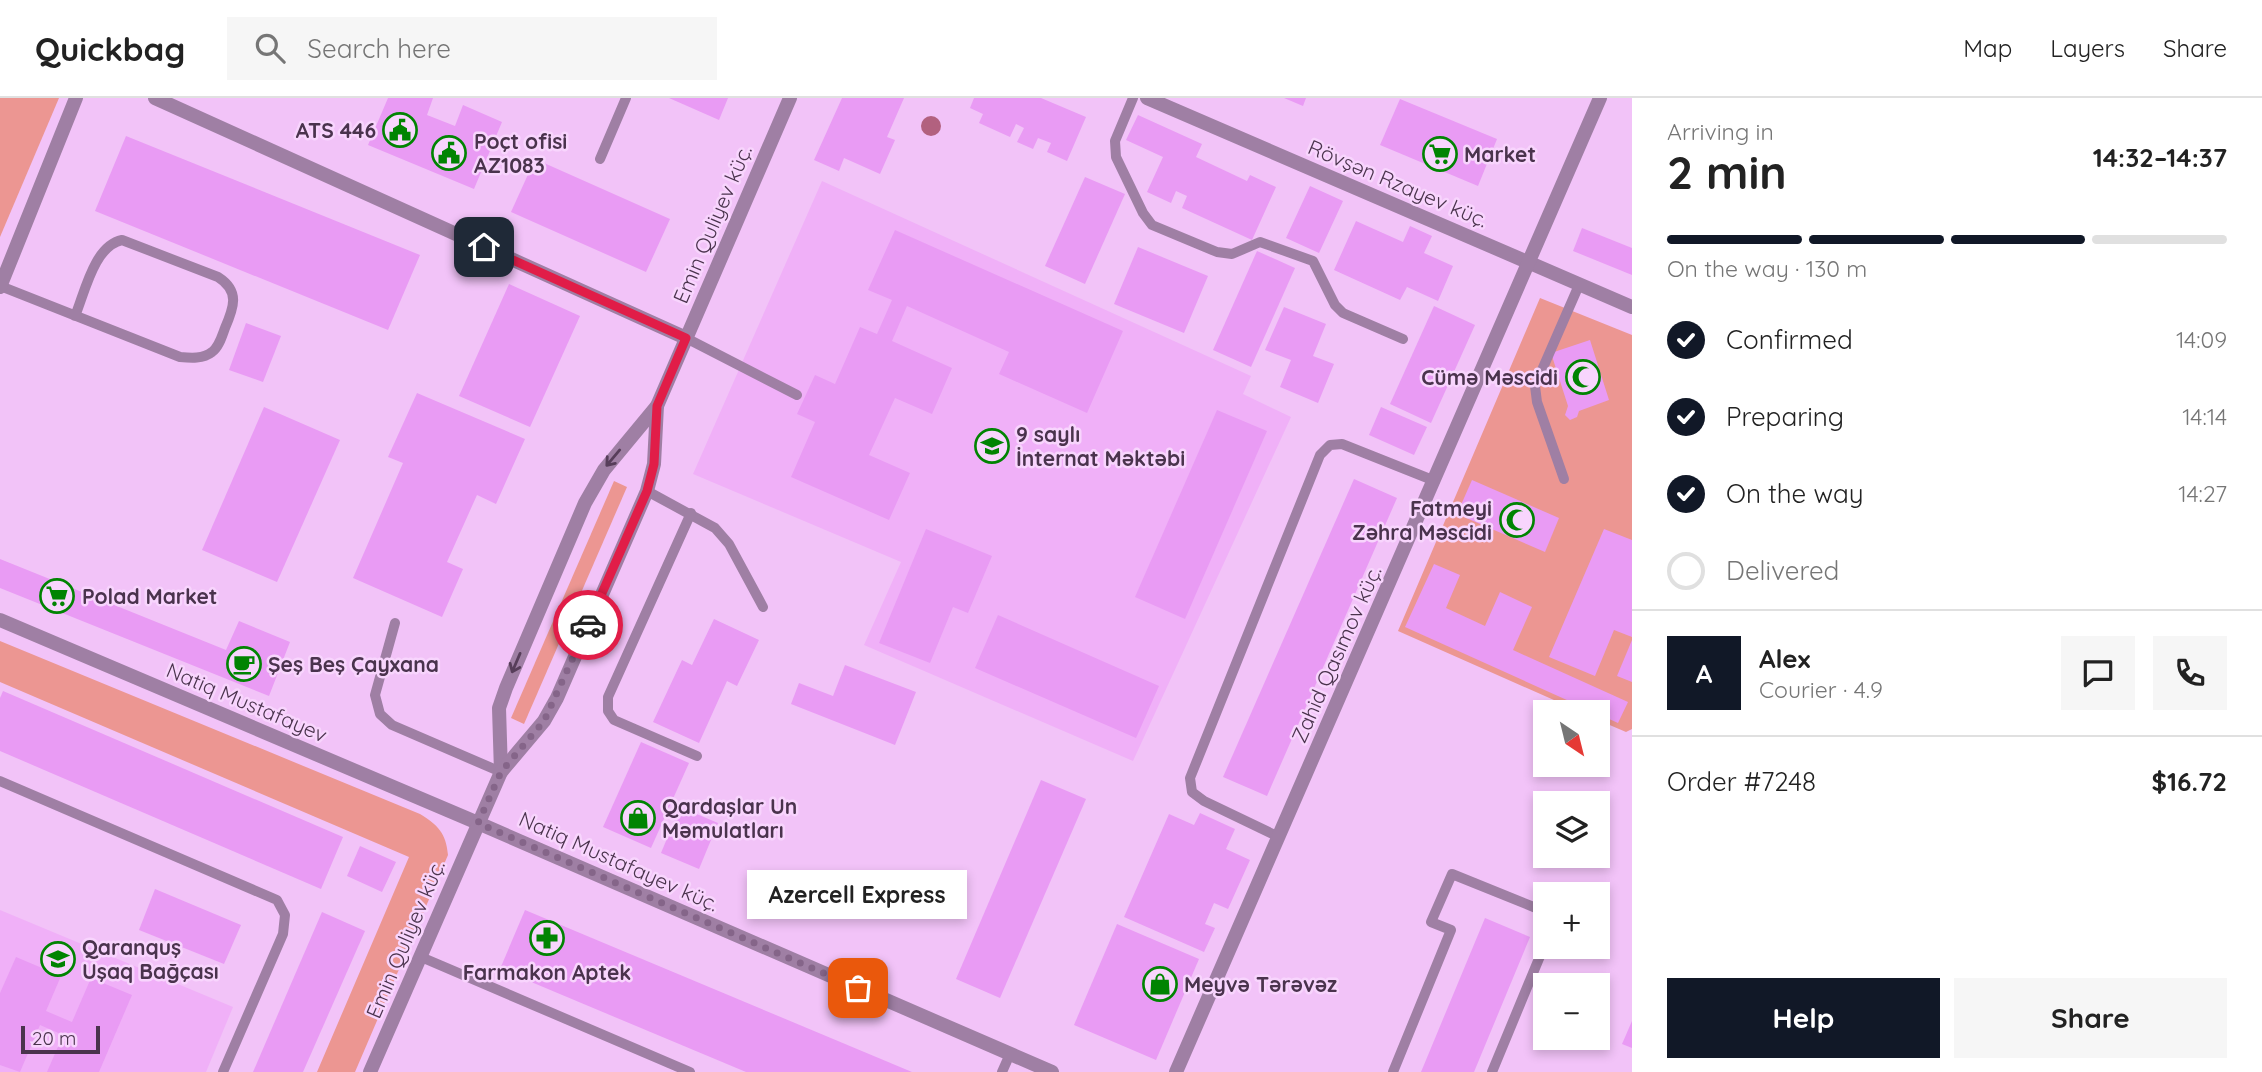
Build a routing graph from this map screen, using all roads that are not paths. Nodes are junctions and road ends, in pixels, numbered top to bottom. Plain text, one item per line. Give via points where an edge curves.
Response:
1 (76, 98) edge
2 (155, 98) edge
3 (625, 98) edge
4 (789, 98) edge
5 (1133, 98) edge
6 (1147, 98) edge
7 (1600, 98) edge
8 (600, 159) dead end
9 (1531, 263) junction
10 (1579, 285) junction
11 (0, 287) edge
12 (1632, 307) edge
13 (75, 316) junction
14 (686, 338) junction
15 (1403, 339) dead end
16 (797, 395) dead end
17 (657, 406) junction
18 (1564, 479) dead end
19 (1435, 481) junction
20 (647, 491) junction
21 (691, 513) junction
22 (763, 607) dead end
23 (0, 620) edge
24 (395, 623) dead end
25 (697, 756) dead end
26 (501, 772) junction
27 (0, 780) edge
28 (478, 823) junction
29 (1279, 837) junction
30 (1533, 907) edge
31 (421, 957) junction
32 (1539, 959) edge
33 (1010, 1054) junction
34 (223, 1072) edge
35 (370, 1072) edge
36 (690, 1072) edge
37 (1002, 1072) edge
38 (1052, 1072) edge
39 (1176, 1072) edge
40 (1393, 1072) edge
41 (1492, 1072) edge

1 - 11 street
2 - 14 street
3 - 8 lane
4 - 14 street, Emin Quliyev küç.
5 - 15 lane via 1115,141 1116,157 1152,225 1217,251 1232,254 1260,242 1313,261 1343,313
6 - 9 street, Rövşən Rzayev küç.
7 - 9 street, Zahid Qasımov küç.
9 - 10 street, Rövşən Rzayev küç.
9 - 19 street, Zahid Qasımov küç.
10 - 12 street, Rövşən Rzayev küç.
10 - 18 lane via 1535,386
11 - 13 lane
13 - 13 lane via 180,357 198,358 212,352 221,340 235,305 234,295 218,277 122,240 103,251
14 - 16 lane
14 - 17 street, Emin Quliyev küç.
17 - 20 street via 654,464
17 -> 26 street via 604,470 585,503 522,650 499,708
19 - 29 street, Zahid Qasımov küç.
19 - 29 lane via 1342,444 1330,445 1320,455 1191,778 1192,792 1204,802
20 - 21 lane
20 - 26 street via 556,698 544,721
21 - 22 lane via 716,528 729,544
21 - 25 lane via 608,696 608,711 614,720
23 - 28 street, Natiq Mustafayev
24 - 26 lane via 375,695 380,714 392,724
26 - 28 street, Emin Quliyev küç.
27 - 34 lane via 277,900 285,915 284,934
28 - 31 street, Emin Quliyev küç.
28 - 33 street, Natiq Mustafayev küç.
29 - 39 street, Zahid Qasımov küç.
30 - 40 lane via 1452,874 1432,922 1451,930
31 - 35 street, Emin Quliyev küç.
31 - 36 lane
32 - 41 lane
33 - 37 lane
33 - 38 street, Natiq Mustafayev küç.

